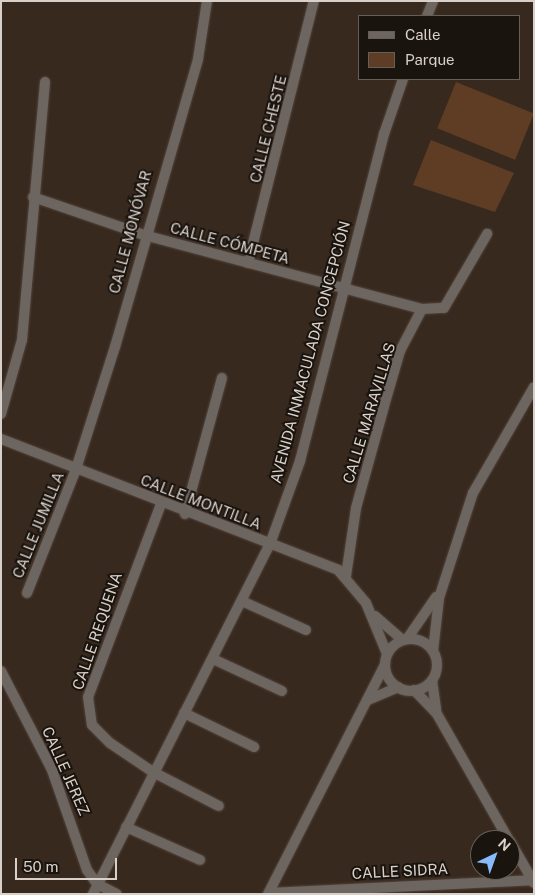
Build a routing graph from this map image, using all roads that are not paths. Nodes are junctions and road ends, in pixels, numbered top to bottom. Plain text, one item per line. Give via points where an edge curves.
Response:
1 (207, 1) edge
2 (314, 1) edge
3 (433, 1) edge
4 (427, 15) edge
5 (403, 80) edge
6 (45, 82) dead end
7 (33, 197) junction
8 (487, 234) dead end
9 (144, 235) junction
10 (248, 263) junction
11 (342, 288) junction
12 (422, 310) junction
13 (222, 378) dead end
14 (534, 386) edge
15 (1, 414) edge
16 (1, 439) edge
17 (76, 469) junction
18 (161, 504) junction
19 (185, 514) junction
20 (270, 544) junction
21 (346, 576) junction
22 (444, 583) junction
23 (27, 593) dead end
24 (244, 602) junction
25 (372, 614) junction
26 (306, 630) dead end
27 (405, 640) junction
28 (433, 651) junction
29 (213, 659) junction
30 (386, 659) junction
31 (1, 671) edge
32 (432, 680) junction
33 (398, 687) junction
34 (414, 690) junction
35 (282, 691) dead end
36 (367, 701) junction
37 (184, 713) junction
38 (437, 714) junction
39 (254, 747) dead end
40 (153, 772) junction
41 (219, 806) dead end
42 (126, 827) junction
43 (504, 830) edge
44 (520, 858) edge
45 (200, 860) dead end
46 (533, 881) edge
47 (95, 889) edge
48 (117, 894) edge
49 (268, 894) edge

1 - 9 street, CALLE MONÓVAR via 198,59
2 - 10 street, CALLE CHESTE via 283,140
3 - 4 street
5 - 11 street, AVENIDA INMACULADA CONCEPCIÓN
6 - 7 street
7 - 9 street, CALLE CÓMPETA
7 - 15 street via 22,340
8 - 12 street via 444,308
9 - 10 street, CALLE CÓMPETA
9 - 17 street, CALLE MONÓVAR
10 - 11 street, CALLE CÓMPETA
11 - 12 street, CALLE CÓMPETA
11 - 20 street, AVENIDA INMACULADA CONCEPCIÓN via 300,461
12 - 21 street, CALLE MARAVILLAS via 400,351 356,508
13 - 19 street
14 - 22 street via 483,471
16 - 17 street, CALLE MONTILLA
17 - 18 street, CALLE MONTILLA
17 - 23 street, CALLE JUMILLA
18 - 19 street, CALLE MONTILLA
18 - 40 street, CALLE REQUENA via 88,697 92,725 110,743
19 - 20 street, CALLE MONTILLA
20 - 21 street, CALLE MONTILLA
20 - 24 street, AVENIDA INMACULADA CONCEPCIÓN
21 - 25 street
22 - 27 street
22 - 28 street via 435,615
24 - 26 street
24 - 29 street, AVENIDA INMACULADA CONCEPCIÓN
25 - 27 street
25 - 30 street
27 - 28 street via 422,641
27 - 30 street
28 - 32 street via 437,666
29 - 35 street
29 - 37 street, AVENIDA INMACULADA CONCEPCIÓN
30 - 33 street via 388,677
30 - 36 street
31 - 47 street, CALLE JEREZ via 52,770
32 - 34 street
32 - 38 street
33 - 34 street
33 - 36 street
34 - 38 street
36 - 49 street
37 - 39 street
37 - 40 street, AVENIDA INMACULADA CONCEPCIÓN
38 - 43 street
40 - 41 street, CALLE REQUENA
40 - 42 street, AVENIDA INMACULADA CONCEPCIÓN
42 - 45 street
42 - 47 street, AVENIDA INMACULADA CONCEPCIÓN
44 - 46 street
46 - 49 street, CALLE SIDRA
47 - 48 street

